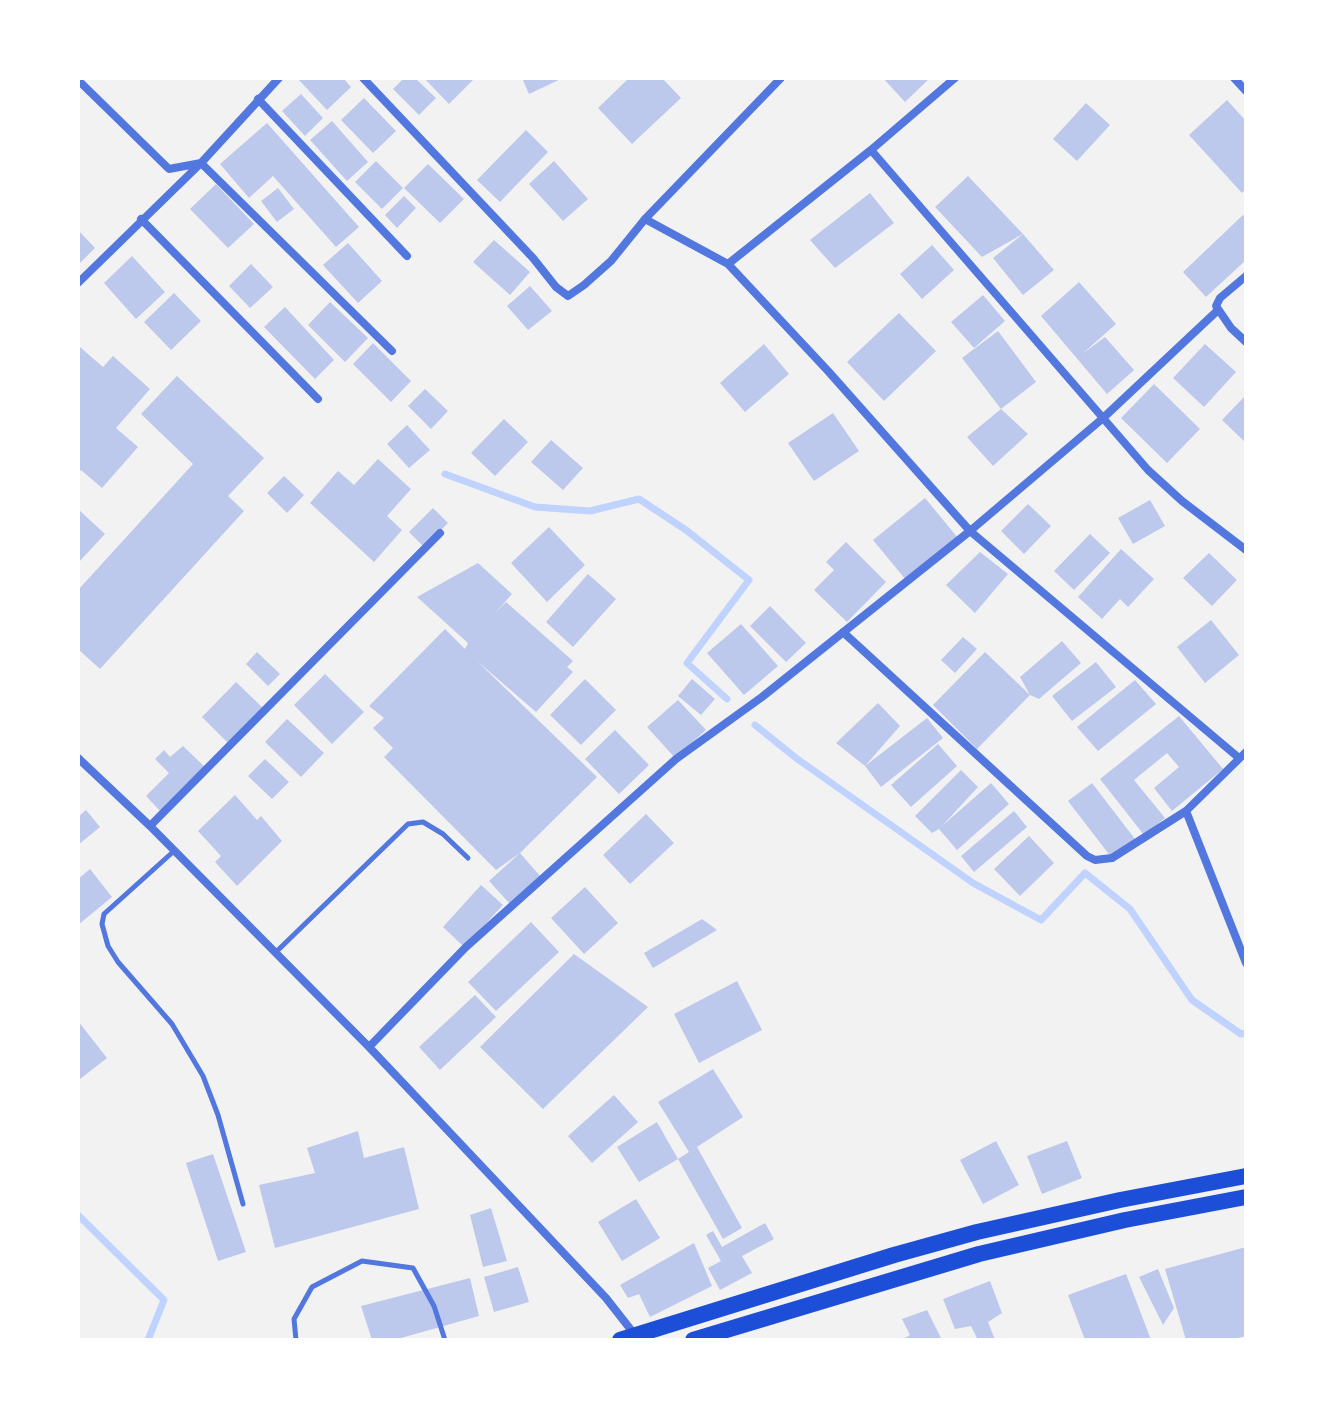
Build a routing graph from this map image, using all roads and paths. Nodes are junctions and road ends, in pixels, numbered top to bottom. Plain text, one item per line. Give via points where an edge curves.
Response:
1 (279, 78) edge
2 (363, 78) edge
3 (781, 78) edge
4 (955, 78) edge
5 (1234, 78) edge
6 (78, 80) edge
7 (1246, 91) edge
8 (258, 99) junction
9 (871, 150) junction
10 (201, 163) junction
11 (141, 219) junction
12 (645, 219) junction
13 (407, 256) dead end
14 (728, 264) junction
15 (1246, 276) edge
16 (78, 283) edge
17 (1217, 311) junction
18 (1246, 342) edge
19 (392, 351) dead end
20 (318, 399) dead end
21 (1102, 419) junction
22 (970, 531) junction
23 (440, 533) dead end
24 (1246, 550) edge
25 (843, 632) junction
26 (1242, 755) edge
27 (78, 758) edge
28 (1186, 811) junction
29 (150, 826) junction
30 (174, 851) junction
31 (468, 858) dead end
32 (275, 953) junction
33 (1246, 963) edge
34 (369, 1047) junction
35 (1246, 1176) edge
36 (1246, 1197) edge
37 (243, 1204) dead end
38 (627, 1338) edge
39 (296, 1340) edge
40 (445, 1340) edge
41 (693, 1340) edge

1 - 8 street
2 - 12 street via 568,296 611,261
3 - 12 street
4 - 9 street
5 - 7 street
6 - 10 street via 169,169
8 - 10 street
8 - 13 street
9 - 14 street
9 - 21 street
10 - 11 street
10 - 19 street
11 - 16 street
11 - 20 street
12 - 14 street
14 - 22 street
15 - 17 street via 1220,298
17 - 18 street
17 - 21 street
21 - 22 street
21 - 24 street via 1157,479
22 - 25 street
22 - 26 street
23 - 29 street
25 - 28 street via 1087,856 1112,858
25 - 34 street via 676,759 466,947
26 - 28 street
27 - 29 street
28 - 33 street
29 - 30 street
30 - 32 street
30 - 37 lane via 104,914 102,924 118,962 172,1024 203,1076
31 - 32 lane via 423,822 408,824
32 - 34 street
34 - 38 street via 606,1298
35 - 38 highway via 977,1232
36 - 41 highway via 979,1254
39 - 40 lane via 294,1319 312,1287 362,1261 413,1268

